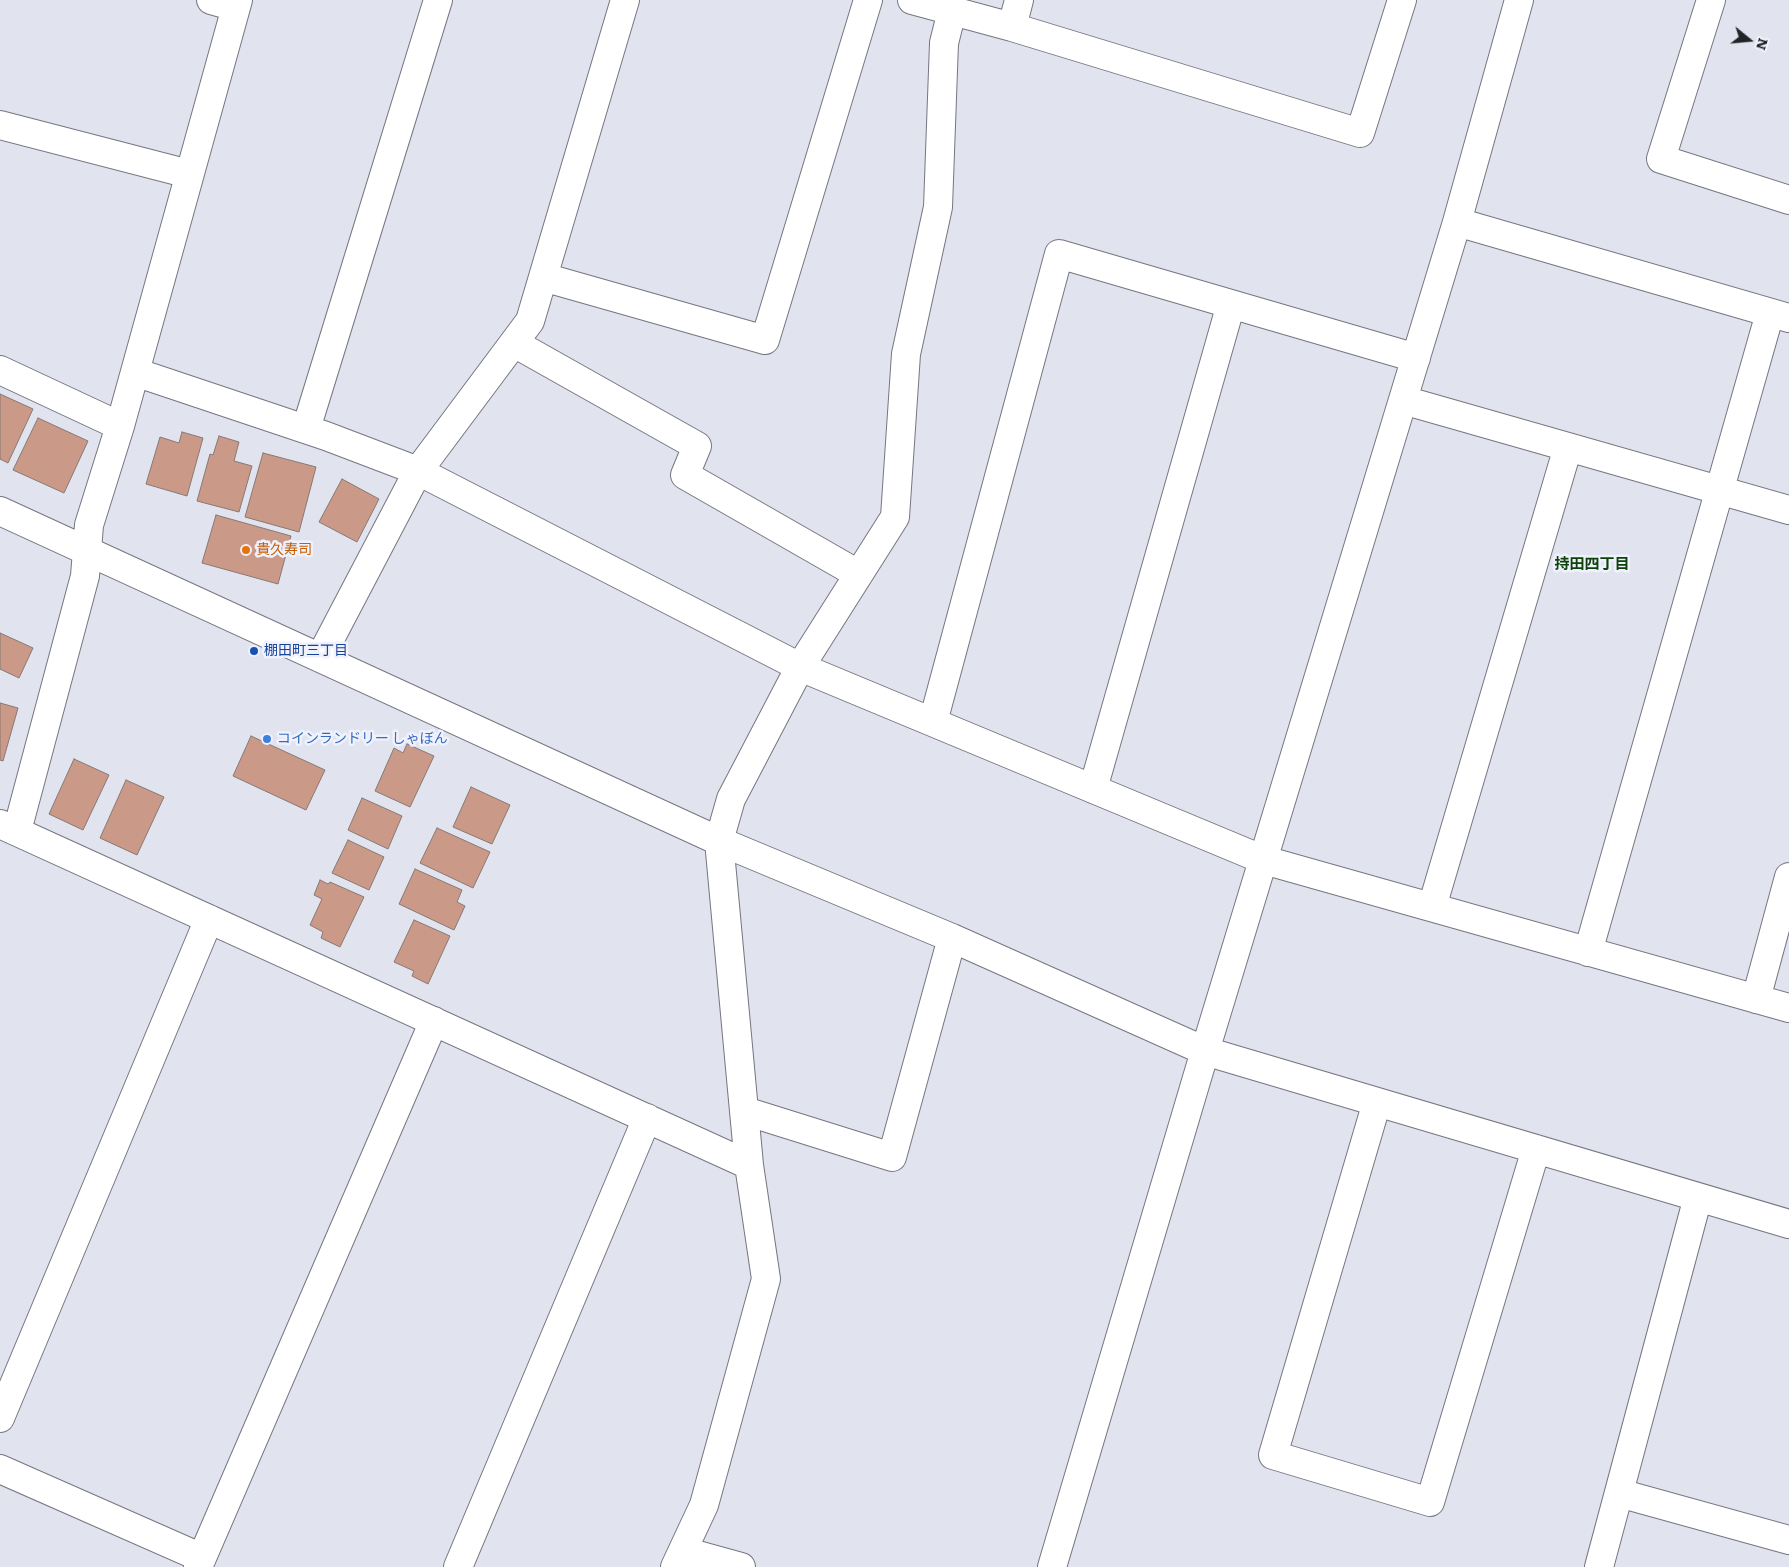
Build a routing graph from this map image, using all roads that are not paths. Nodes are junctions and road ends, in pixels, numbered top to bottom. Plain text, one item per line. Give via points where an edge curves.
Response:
1 (438, 0) edge
2 (625, 0) edge
3 (868, 0) edge
4 (912, 0) edge
5 (1019, 0) edge
6 (1402, 0) edge
7 (1519, 0) edge
8 (1711, 0) edge
9 (228, 2) edge
10 (952, 11) junction
11 (1012, 27) junction
12 (0, 125) edge
13 (189, 174) junction
14 (1789, 200) edge
15 (1457, 222) junction
16 (543, 277) junction
17 (1231, 304) junction
18 (1779, 316) edge
19 (514, 343) junction
20 (1416, 358) junction
21 (0, 370) edge
22 (135, 372) junction
23 (1403, 400) junction
24 (120, 426) junction
25 (306, 429) junction
26 (1568, 447) junction
27 (418, 471) junction
28 (1720, 491) junction
29 (1789, 510) edge
30 (0, 511) edge
31 (87, 551) junction
32 (858, 574) junction
33 (320, 658) junction
34 (800, 667) junction
35 (933, 722) junction
36 (1093, 789) junction
37 (8, 828) edge
38 (719, 841) junction
39 (1264, 860) junction
40 (1789, 877) edge
41 (1432, 908) junction
42 (209, 919) junction
43 (952, 938) junction
44 (1588, 952) junction
45 (1756, 998) junction
46 (1789, 1008) edge
47 (434, 1021) junction
48 (1205, 1051) junction
49 (1377, 1102) junction
50 (745, 1111) junction
51 (647, 1118) junction
52 (1536, 1149) junction
53 (749, 1164) junction
54 (1698, 1197) junction
55 (1789, 1224) edge
56 (0, 1418) edge
57 (0, 1470) edge
58 (1619, 1493) junction
59 (1789, 1540) edge
60 (679, 1559) edge
61 (200, 1562) edge
62 (458, 1567) edge
63 (741, 1567) edge
64 (1052, 1567) edge
65 (1599, 1567) edge

1 - 25 street
2 - 16 street
3 - 16 street via 765,340
4 - 10 street
5 - 11 street
6 - 11 street via 1360,133
7 - 15 street
8 - 14 street via 1661,159
9 - 13 street
10 - 11 street
10 - 32 street via 944,43 938,207 906,354 895,517
12 - 13 street
13 - 22 street
15 - 18 street
15 - 20 street
16 - 19 street via 530,321
17 - 20 street
17 - 35 street via 1059,254
17 - 36 street
18 - 28 street
19 - 27 street
19 - 32 street via 697,446 685,475
20 - 23 street
21 - 24 street
22 - 24 street
22 - 25 street
23 - 26 street
23 - 39 street
24 - 31 street via 89,525
25 - 27 street
26 - 28 street
26 - 41 street
27 - 33 street
27 - 34 street
28 - 29 street
28 - 44 street
30 - 31 street
31 - 33 street
31 - 37 street via 85,576
32 - 34 street
33 - 38 street
34 - 35 street
34 - 38 street via 731,799
35 - 36 street
36 - 39 street
37 - 42 street
38 - 43 street
38 - 50 street
39 - 41 street
39 - 48 street
40 - 45 street
41 - 44 street
42 - 47 street
42 - 56 street
43 - 48 street
43 - 50 street via 892,1157
44 - 45 street
45 - 46 street
47 - 51 street
47 - 61 street
48 - 49 street
48 - 64 street
49 - 52 street
49 - 52 street via 1273,1455 1430,1502
50 - 53 street
51 - 53 street
51 - 62 street
52 - 54 street
53 - 60 street via 766,1279 704,1505
54 - 55 street
54 - 58 street
57 - 61 street
58 - 59 street
58 - 65 street
60 - 63 street

